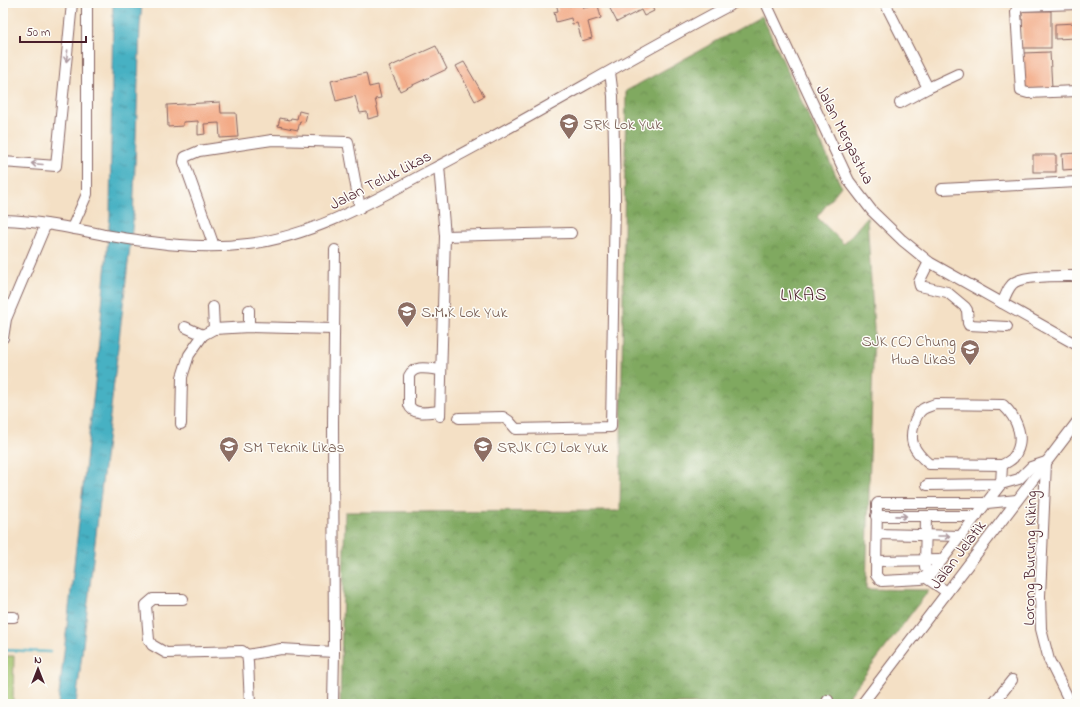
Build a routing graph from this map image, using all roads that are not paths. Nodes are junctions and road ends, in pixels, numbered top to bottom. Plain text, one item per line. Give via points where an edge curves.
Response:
1 (72, 3) edge
2 (87, 3) edge
3 (734, 3) edge
4 (766, 3) edge
5 (885, 3) edge
6 (1077, 4) edge
7 (610, 72) junction
8 (958, 74) dead end
9 (928, 88) junction
10 (1077, 91) edge
11 (900, 103) dead end
12 (3, 162) edge
13 (439, 166) junction
14 (1077, 182) edge
15 (942, 189) dead end
16 (360, 208) junction
17 (3, 220) edge
18 (46, 224) junction
19 (72, 228) junction
20 (571, 233) dead end
21 (445, 236) junction
22 (214, 246) junction
23 (335, 250) dead end
24 (929, 262) junction
25 (1077, 276) edge
26 (1002, 303) junction
27 (213, 308) dead end
28 (249, 310) dead end
29 (185, 327) dead end
30 (249, 327) junction
31 (1007, 327) dead end
32 (214, 329) junction
33 (334, 329) junction
34 (203, 335) junction
35 (3, 338) edge
36 (1075, 346) edge
37 (441, 370) junction
38 (460, 418) dead end
39 (1077, 422) edge
40 (181, 424) dead end
41 (1046, 463) junction
42 (1002, 465) junction
43 (1001, 484) junction
44 (927, 485) dead end
45 (1017, 500) junction
46 (987, 503) junction
47 (876, 516) junction
48 (977, 516) junction
49 (926, 517) junction
50 (876, 534) junction
51 (924, 536) junction
52 (961, 536) junction
53 (942, 560) junction
54 (876, 561) junction
55 (924, 561) junction
56 (925, 577) junction
57 (947, 592) junction
58 (183, 599) dead end
59 (334, 652) junction
60 (246, 655) junction
61 (1012, 680) dead end
62 (1067, 696) dead end
63 (250, 704) edge
64 (333, 704) edge
65 (862, 704) edge
66 (993, 704) edge

1 -> 12 street via 56,166
2 - 19 street via 87,194
3 - 7 street, Jalan Teluk Likas
4 - 24 street, Jalan Mergastua via 849,181 872,212
5 - 9 street
6 - 10 street via 1016,8 1021,92
7 - 13 street, Jalan Teluk Likas
7 - 38 street via 613,96 615,199 611,427 516,429 503,417
8 - 9 street
9 - 11 street
13 - 16 street, Jalan Teluk Likas
13 - 21 street
14 - 15 street
16 - 22 street, Jalan Teluk Likas via 295,234 247,244
16 - 22 street via 348,142 272,140 199,151 185,157 184,162
17 - 18 street, Jalan Teluk Likas
18 - 19 street, Jalan Teluk Likas
18 - 35 street via 6,318
19 - 22 street, Jalan Teluk Likas via 164,244
20 - 21 street
21 - 37 street
23 - 33 street
24 - 26 street, Jalan Mergastua
24 - 31 street via 919,282 920,286 947,292 965,307 969,325
25 - 26 street via 1027,278 1016,281 1009,288
26 - 36 street, Jalan Mergastua
27 - 32 street
28 - 30 street
29 - 34 street
30 - 32 street
30 - 33 street
32 - 34 street
33 - 59 street
34 - 40 street via 189,355 182,377
37 - 37 street via 440,414 410,409 411,372 416,369
39 - 41 street, Jalan Jelatik
41 - 43 street via 1031,467 1020,479
41 - 45 street, Jalan Jelatik
41 - 62 street, Lorong Burung Kiking via 1041,629 1049,660
42 - 42 street via 929,464 913,443 916,417 922,409 935,404 1002,405 1017,422 1020,433 1018,447 1012,459
42 - 43 street
43 - 44 street
43 - 46 street
45 - 46 street
45 - 57 street, Jalan Jelatik
46 - 47 street via 878,503
46 - 48 street
47 -> 49 street
47 - 50 street
48 - 49 street
48 - 52 street
49 - 51 street
50 - 51 street
50 - 54 street
51 -> 52 street
51 - 55 street
52 - 53 street
53 - 55 street
53 - 56 street
54 - 55 street
54 - 56 street via 876,575 882,581
55 - 56 street
56 - 57 street
57 - 65 street, Jalan Jelatik
58 - 60 street via 153,599 146,605 149,640 152,644 166,653 242,651
59 - 60 street via 281,649
59 - 64 street
60 - 63 street
61 - 66 street

